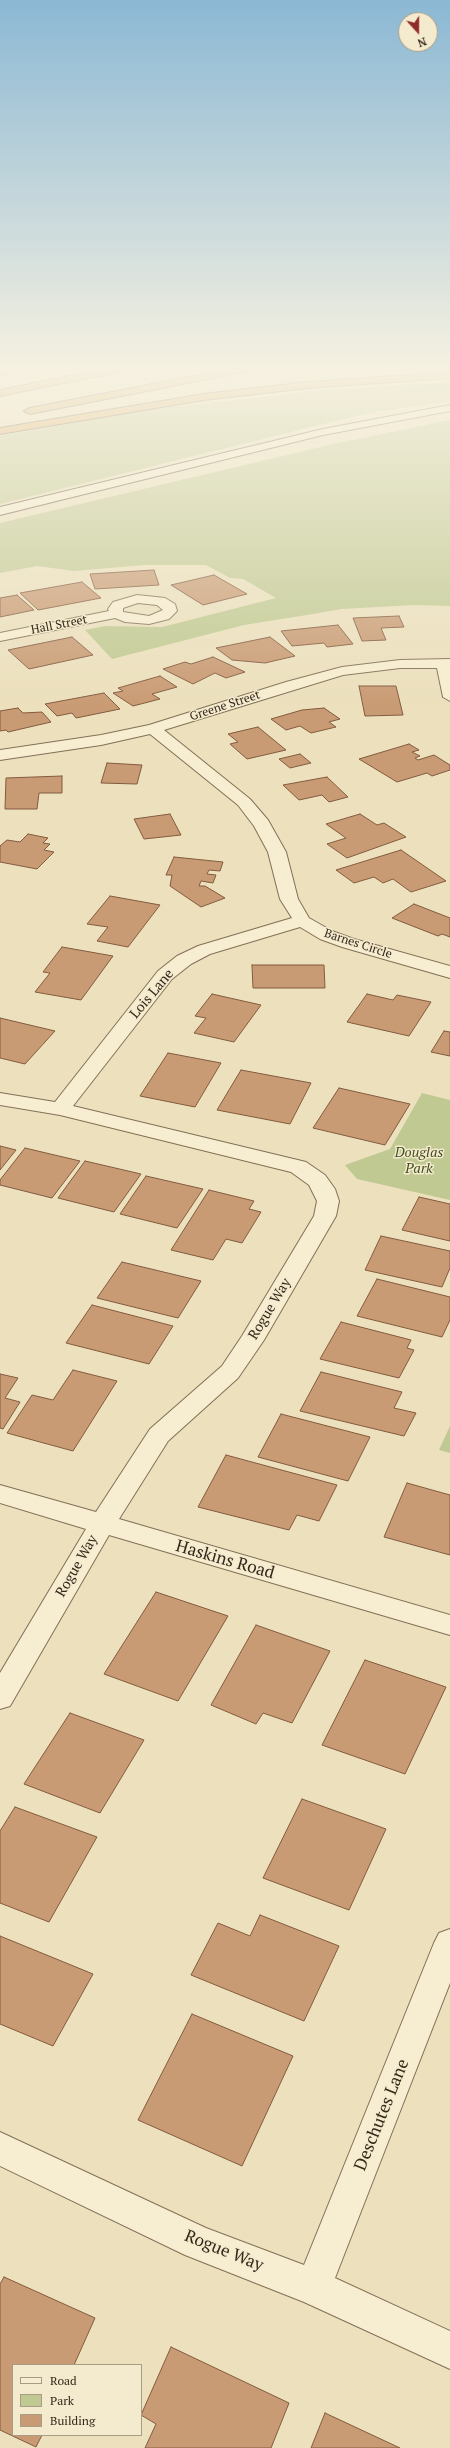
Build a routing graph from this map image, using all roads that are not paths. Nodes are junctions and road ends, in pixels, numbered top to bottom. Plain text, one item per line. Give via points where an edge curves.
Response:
1 (130, 479) edge
2 (0, 511) edge
3 (117, 614) dead end
4 (0, 637) edge
5 (446, 663) edge
6 (450, 697) edge
7 (153, 729) junction
8 (0, 755) edge
9 (302, 921) junction
10 (450, 972) edge
11 (0, 1099) edge
12 (60, 1109) junction
13 (0, 1494) edge
14 (102, 1524) junction
15 (450, 1625) edge
16 (0, 1698) edge
17 (450, 1943) edge
18 (0, 2149) edge
19 (313, 2287) junction
20 (450, 2350) edge

1 - 2 street
3 - 4 street, Hall Street
5 - 6 street
5 - 7 street, Greene Street via 371,666 319,676
7 - 8 street, Greene Street via 101,740
7 - 9 street, Barnes Circle via 244,802 262,824 277,852 289,899
9 - 10 street, Barnes Circle via 326,935 348,943
9 - 12 street, Lois Lane via 204,950 184,960 165,976
11 - 12 street, Rogue Way
12 - 14 street, Rogue Way via 298,1167 317,1180 324,1189 328,1201 325,1216 233,1368 159,1435
13 - 14 street, Haskins Road
14 - 15 street, Haskins Road
14 - 16 street, Rogue Way
17 - 19 street, Deschutes Lane
18 - 19 street, Rogue Way via 198,2242
19 - 20 street, Rogue Way

